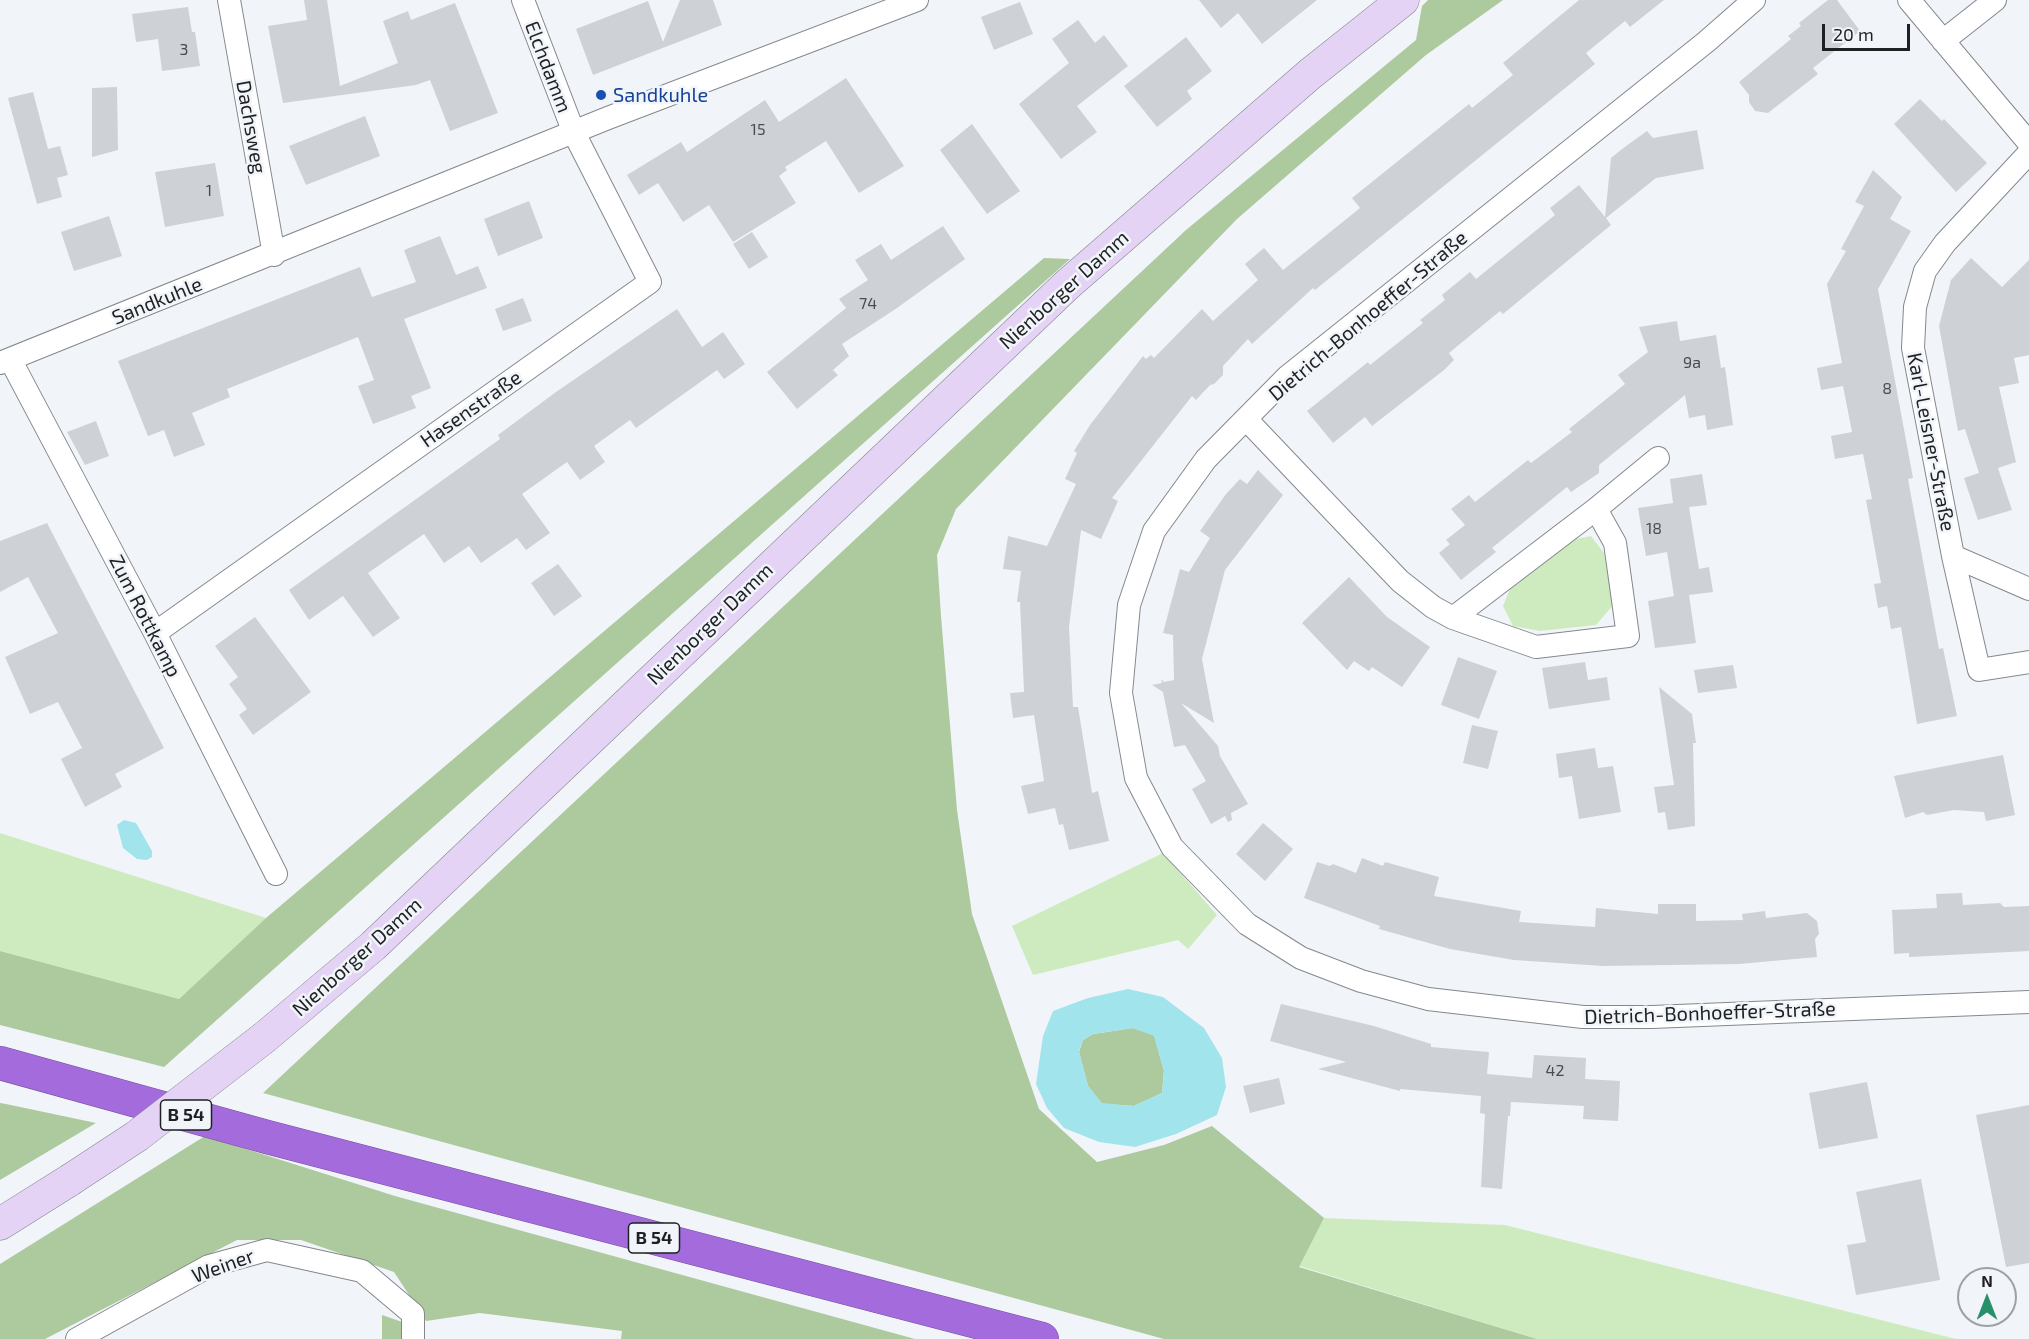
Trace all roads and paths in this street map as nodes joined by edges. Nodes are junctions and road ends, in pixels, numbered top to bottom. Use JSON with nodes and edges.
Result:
{"nodes":[{"id":1,"x":229,"y":0,"type":"edge"},
{"id":2,"x":523,"y":0,"type":"edge"},
{"id":3,"x":917,"y":0,"type":"edge"},
{"id":4,"x":1403,"y":0,"type":"edge"},
{"id":5,"x":1754,"y":0,"type":"edge"},
{"id":6,"x":1909,"y":0,"type":"edge"},
{"id":7,"x":1995,"y":0,"type":"edge"},
{"id":8,"x":1943,"y":41,"type":"junction"},
{"id":9,"x":574,"y":133,"type":"junction"},
{"id":10,"x":2029,"y":143,"type":"edge"},
{"id":11,"x":2029,"y":153,"type":"edge"},
{"id":12,"x":274,"y":255,"type":"junction"},
{"id":13,"x":5,"y":361,"type":"edge"},
{"id":14,"x":1246,"y":418,"type":"junction"},
{"id":15,"x":1658,"y":458,"type":"dead end"},
{"id":16,"x":1596,"y":508,"type":"junction"},
{"id":17,"x":1953,"y":556,"type":"junction"},
{"id":18,"x":2029,"y":589,"type":"edge"},
{"id":19,"x":1453,"y":618,"type":"junction"},
{"id":20,"x":155,"y":633,"type":"junction"},
{"id":21,"x":2029,"y":662,"type":"edge"},
{"id":22,"x":276,"y":874,"type":"dead end"},
{"id":23,"x":2029,"y":1002,"type":"edge"},
{"id":24,"x":0,"y":1063,"type":"edge"},
{"id":25,"x":0,"y":1224,"type":"edge"},
{"id":26,"x":77,"y":1339,"type":"edge"},
{"id":27,"x":413,"y":1339,"type":"edge"},
{"id":28,"x":1042,"y":1339,"type":"edge"}],
"edges":[{"from":1,"to":12,"type":"street","name":"Dachsweg"},
{"from":2,"to":9,"type":"street","name":"Elchdamm"},
{"from":3,"to":9,"type":"street","name":"Sandkuhle"},
{"from":4,"to":25,"type":"street","name":"Nienborger Damm","bridge":true},
{"from":5,"to":14,"type":"street","name":"Dietrich-Bonhoeffer-Straße"},
{"from":6,"to":8,"type":"street"},
{"from":7,"to":8,"type":"street"},
{"from":8,"to":10,"type":"street"},
{"from":9,"to":12,"type":"street","name":"Sandkuhle"},
{"from":9,"to":20,"type":"street","name":"Hasenstraße"},
{"from":11,"to":17,"type":"street","name":"Karl-Leisner-Straße"},
{"from":12,"to":13,"type":"street","name":"Sandkuhle"},
{"from":13,"to":20,"type":"street","name":"Zum Rottkamp"},
{"from":14,"to":19,"type":"street"},
{"from":14,"to":23,"type":"street","name":"Dietrich-Bonhoeffer-Straße"},
{"from":15,"to":16,"type":"street"},
{"from":16,"to":19,"type":"street"},
{"from":16,"to":19,"type":"street"},
{"from":17,"to":18,"type":"street","name":"Karl-Leisner-Straße"},
{"from":17,"to":21,"type":"street","name":"Karl-Leisner-Straße"},
{"from":20,"to":22,"type":"street","name":"Zum Rottkamp"},
{"from":24,"to":28,"type":"highway","number":"B 54"},
{"from":26,"to":27,"type":"street","name":"Weiner"}]}
